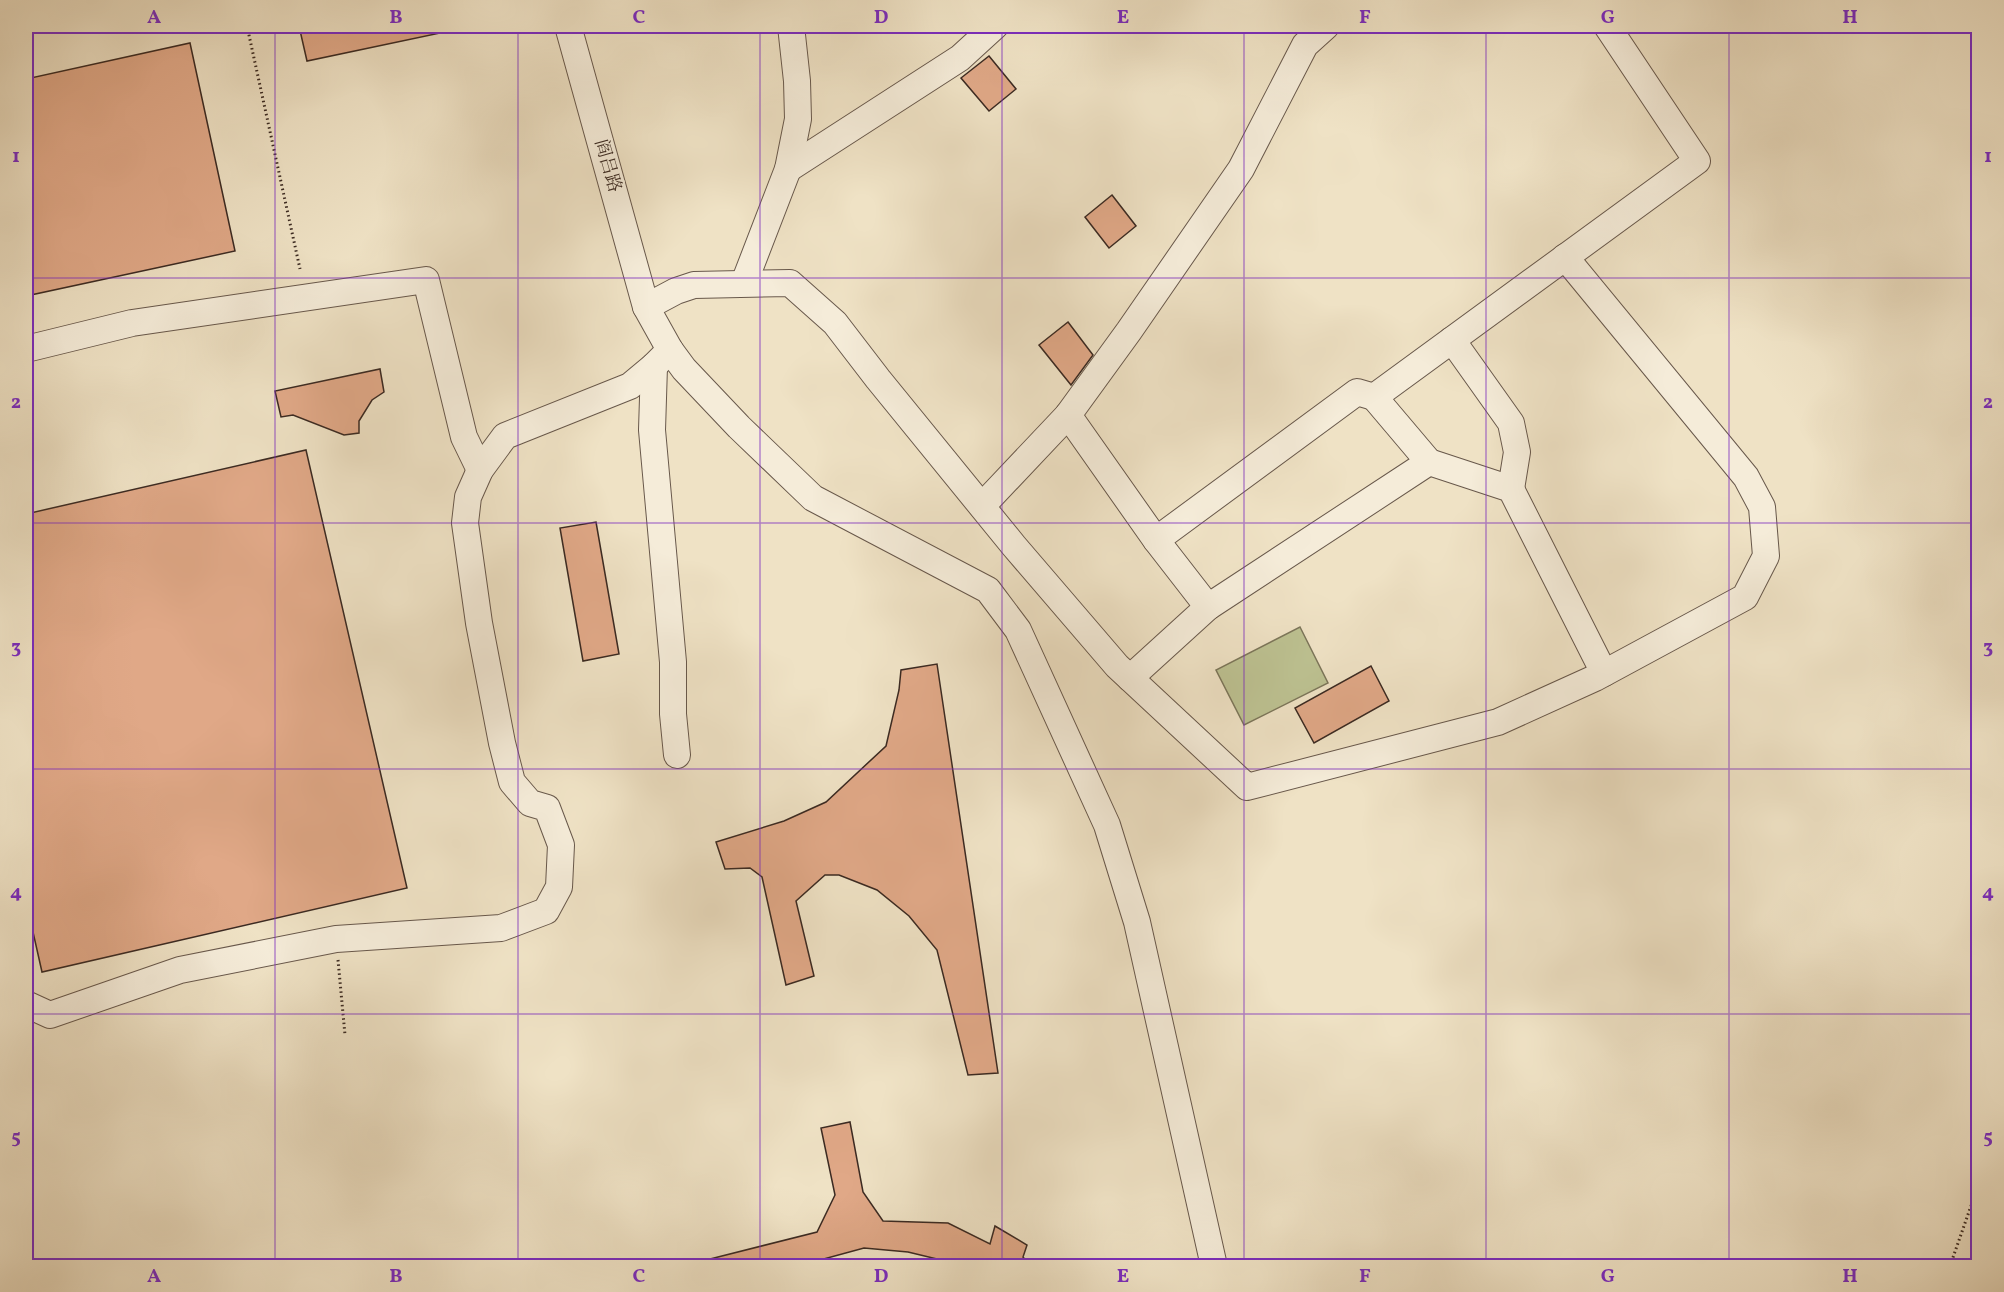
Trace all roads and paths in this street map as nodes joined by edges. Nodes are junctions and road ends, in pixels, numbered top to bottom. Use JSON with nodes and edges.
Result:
{"nodes":[{"id":1,"x":247,"y":26,"type":"edge"},
{"id":2,"x":568,"y":26,"type":"edge"},
{"id":3,"x":791,"y":26,"type":"edge"},
{"id":4,"x":995,"y":26,"type":"edge"},
{"id":5,"x":1326,"y":26,"type":"edge"},
{"id":6,"x":1607,"y":26,"type":"edge"},
{"id":7,"x":788,"y":169,"type":"junction"},
{"id":8,"x":1565,"y":257,"type":"junction"},
{"id":9,"x":300,"y":269,"type":"dead end"},
{"id":10,"x":737,"y":283,"type":"junction"},
{"id":11,"x":646,"y":307,"type":"junction"},
{"id":12,"x":1452,"y":340,"type":"junction"},
{"id":13,"x":26,"y":349,"type":"edge"},
{"id":14,"x":662,"y":358,"type":"junction"},
{"id":15,"x":1374,"y":397,"type":"junction"},
{"id":16,"x":1068,"y":415,"type":"junction"},
{"id":17,"x":1430,"y":462,"type":"junction"},
{"id":18,"x":480,"y":470,"type":"junction"},
{"id":19,"x":1511,"y":489,"type":"junction"},
{"id":20,"x":982,"y":506,"type":"junction"},
{"id":21,"x":1156,"y":540,"type":"junction"},
{"id":22,"x":1208,"y":607,"type":"junction"},
{"id":23,"x":1605,"y":673,"type":"junction"},
{"id":24,"x":1130,"y":678,"type":"junction"},
{"id":25,"x":677,"y":755,"type":"dead end"},
{"id":26,"x":336,"y":939,"type":"junction"},
{"id":27,"x":26,"y":1004,"type":"edge"},
{"id":28,"x":345,"y":1035,"type":"dead end"},
{"id":29,"x":1978,"y":1186,"type":"edge"},
{"id":30,"x":1214,"y":1266,"type":"edge"},
{"id":31,"x":1950,"y":1266,"type":"edge"}],
"edges":[{"from":1,"to":9,"type":"path"},
{"from":2,"to":11,"type":"street","name":"阎吕路"},
{"from":3,"to":7,"type":"street"},
{"from":4,"to":7,"type":"street"},
{"from":5,"to":16,"type":"street"},
{"from":6,"to":8,"type":"street"},
{"from":7,"to":10,"type":"street"},
{"from":8,"to":12,"type":"street"},
{"from":8,"to":23,"type":"street"},
{"from":10,"to":11,"type":"street"},
{"from":10,"to":20,"type":"street"},
{"from":11,"to":14,"type":"street","name":"阎吕路"},
{"from":12,"to":15,"type":"street"},
{"from":12,"to":19,"type":"street"},
{"from":13,"to":18,"type":"street"},
{"from":14,"to":18,"type":"street"},
{"from":14,"to":25,"type":"street"},
{"from":14,"to":30,"type":"street","name":"阎吕路"},
{"from":15,"to":17,"type":"street"},
{"from":15,"to":21,"type":"street"},
{"from":16,"to":20,"type":"street"},
{"from":16,"to":21,"type":"street"},
{"from":17,"to":19,"type":"street"},
{"from":17,"to":22,"type":"street"},
{"from":18,"to":26,"type":"street"},
{"from":19,"to":23,"type":"street"},
{"from":20,"to":24,"type":"street"},
{"from":21,"to":22,"type":"street"},
{"from":22,"to":24,"type":"street"},
{"from":23,"to":24,"type":"street"},
{"from":26,"to":27,"type":"street"},
{"from":26,"to":28,"type":"path"},
{"from":29,"to":31,"type":"path"}]}
